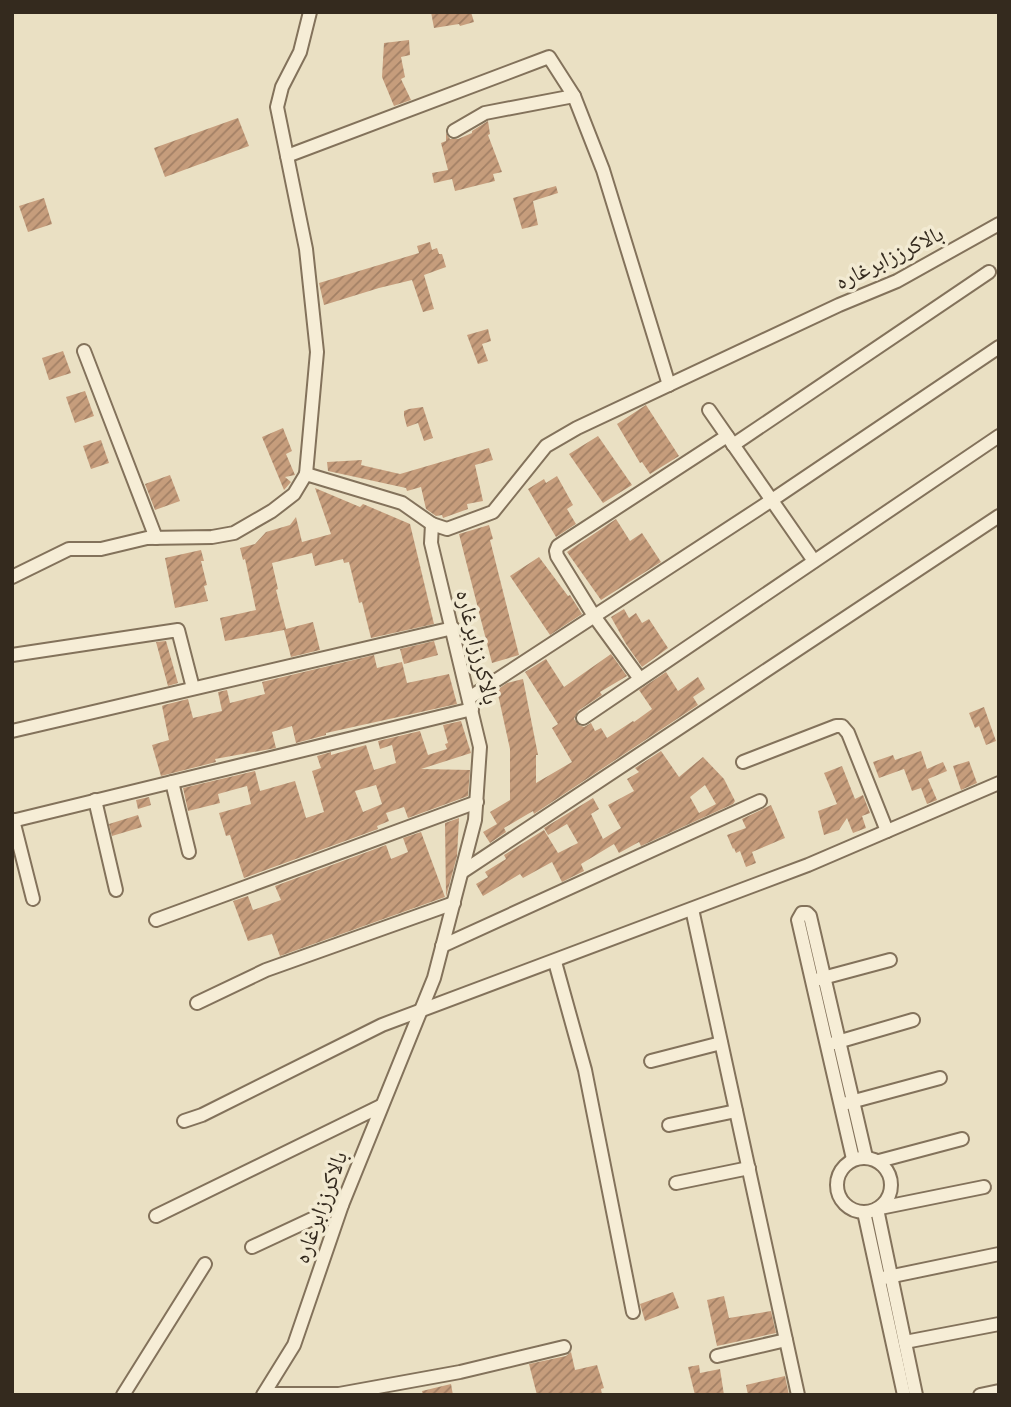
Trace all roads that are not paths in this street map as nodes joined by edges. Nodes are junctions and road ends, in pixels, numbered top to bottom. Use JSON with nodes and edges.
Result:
{"nodes":[{"id":1,"x":310,"y":12,"type":"edge"},
{"id":2,"x":574,"y":96,"type":"junction"},
{"id":3,"x":454,"y":131,"type":"dead end"},
{"id":4,"x":287,"y":156,"type":"junction"},
{"id":5,"x":999,"y":224,"type":"edge"},
{"id":6,"x":989,"y":272,"type":"dead end"},
{"id":7,"x":999,"y":347,"type":"edge"},
{"id":8,"x":84,"y":351,"type":"dead end"},
{"id":9,"x":669,"y":385,"type":"junction"},
{"id":10,"x":709,"y":410,"type":"dead end"},
{"id":11,"x":999,"y":436,"type":"edge"},
{"id":12,"x":730,"y":440,"type":"junction"},
{"id":13,"x":306,"y":474,"type":"junction"},
{"id":14,"x":772,"y":500,"type":"junction"},
{"id":15,"x":999,"y":516,"type":"edge"},
{"id":16,"x":432,"y":524,"type":"junction"},
{"id":17,"x":156,"y":538,"type":"junction"},
{"id":18,"x":814,"y":561,"type":"junction"},
{"id":19,"x":12,"y":577,"type":"edge"},
{"id":20,"x":594,"y":616,"type":"junction"},
{"id":21,"x":453,"y":628,"type":"junction"},
{"id":22,"x":12,"y":655,"type":"edge"},
{"id":23,"x":640,"y":680,"type":"junction"},
{"id":24,"x":193,"y":688,"type":"junction"},
{"id":25,"x":470,"y":704,"type":"junction"},
{"id":26,"x":583,"y":718,"type":"dead end"},
{"id":27,"x":12,"y":731,"type":"edge"},
{"id":28,"x":743,"y":762,"type":"dead end"},
{"id":29,"x":172,"y":782,"type":"junction"},
{"id":30,"x":999,"y":783,"type":"edge"},
{"id":31,"x":95,"y":800,"type":"junction"},
{"id":32,"x":760,"y":801,"type":"dead end"},
{"id":33,"x":477,"y":802,"type":"junction"},
{"id":34,"x":13,"y":821,"type":"edge"},
{"id":35,"x":887,"y":831,"type":"junction"},
{"id":36,"x":188,"y":852,"type":"dead end"},
{"id":37,"x":462,"y":872,"type":"junction"},
{"id":38,"x":116,"y":890,"type":"dead end"},
{"id":39,"x":33,"y":898,"type":"dead end"},
{"id":40,"x":454,"y":903,"type":"junction"},
{"id":41,"x":692,"y":909,"type":"junction"},
{"id":42,"x":156,"y":920,"type":"dead end"},
{"id":43,"x":442,"y":946,"type":"junction"},
{"id":44,"x":811,"y":948,"type":"dead end"},
{"id":45,"x":890,"y":960,"type":"dead end"},
{"id":46,"x":555,"y":961,"type":"junction"},
{"id":47,"x":818,"y":979,"type":"junction"},
{"id":48,"x":197,"y":1003,"type":"dead end"},
{"id":49,"x":419,"y":1013,"type":"junction"},
{"id":50,"x":913,"y":1020,"type":"dead end"},
{"id":51,"x":833,"y":1043,"type":"junction"},
{"id":52,"x":721,"y":1044,"type":"junction"},
{"id":53,"x":651,"y":1061,"type":"dead end"},
{"id":54,"x":940,"y":1078,"type":"dead end"},
{"id":55,"x":847,"y":1103,"type":"junction"},
{"id":56,"x":381,"y":1106,"type":"junction"},
{"id":57,"x":736,"y":1111,"type":"junction"},
{"id":58,"x":184,"y":1121,"type":"dead end"},
{"id":59,"x":668,"y":1125,"type":"dead end"},
{"id":60,"x":962,"y":1139,"type":"dead end"},
{"id":61,"x":866,"y":1159,"type":"junction"},
{"id":62,"x":749,"y":1168,"type":"junction"},
{"id":63,"x":676,"y":1183,"type":"dead end"},
{"id":64,"x":984,"y":1187,"type":"dead end"},
{"id":65,"x":342,"y":1205,"type":"junction"},
{"id":66,"x":873,"y":1210,"type":"junction"},
{"id":67,"x":156,"y":1216,"type":"dead end"},
{"id":68,"x":251,"y":1247,"type":"dead end"},
{"id":69,"x":999,"y":1254,"type":"edge"},
{"id":70,"x":205,"y":1264,"type":"dead end"},
{"id":71,"x":885,"y":1278,"type":"junction"},
{"id":72,"x":633,"y":1312,"type":"dead end"},
{"id":73,"x":999,"y":1324,"type":"edge"},
{"id":74,"x":786,"y":1340,"type":"junction"},
{"id":75,"x":905,"y":1342,"type":"junction"},
{"id":76,"x":564,"y":1348,"type":"dead end"},
{"id":77,"x":718,"y":1356,"type":"dead end"},
{"id":78,"x":999,"y":1391,"type":"edge"},
{"id":79,"x":128,"y":1393,"type":"edge"},
{"id":80,"x":264,"y":1394,"type":"edge"},
{"id":81,"x":798,"y":1395,"type":"edge"},
{"id":82,"x":904,"y":1395,"type":"edge"},
{"id":83,"x":916,"y":1395,"type":"edge"},
{"id":84,"x":980,"y":1395,"type":"edge"}],
"edges":[{"from":1,"to":4,"type":"street"},
{"from":2,"to":3,"type":"street"},
{"from":2,"to":4,"type":"street"},
{"from":2,"to":9,"type":"street"},
{"from":4,"to":13,"type":"street"},
{"from":5,"to":9,"type":"street","name":"بالاکرززابرغاره"},
{"from":6,"to":12,"type":"street"},
{"from":7,"to":14,"type":"street"},
{"from":8,"to":17,"type":"street"},
{"from":9,"to":16,"type":"street","name":"بالاکرززابرغاره"},
{"from":10,"to":12,"type":"street"},
{"from":11,"to":18,"type":"street"},
{"from":12,"to":14,"type":"street"},
{"from":12,"to":20,"type":"street"},
{"from":13,"to":16,"type":"street"},
{"from":13,"to":17,"type":"street"},
{"from":14,"to":18,"type":"street"},
{"from":14,"to":20,"type":"street"},
{"from":15,"to":37,"type":"street"},
{"from":16,"to":21,"type":"street","name":"بالاکرززابرغاره"},
{"from":17,"to":19,"type":"street"},
{"from":18,"to":23,"type":"street"},
{"from":20,"to":23,"type":"street"},
{"from":20,"to":25,"type":"street"},
{"from":21,"to":24,"type":"street"},
{"from":21,"to":25,"type":"street","name":"بالاکرززابرغاره"},
{"from":22,"to":24,"type":"street"},
{"from":23,"to":26,"type":"street"},
{"from":24,"to":27,"type":"street"},
{"from":25,"to":29,"type":"street"},
{"from":25,"to":33,"type":"street","name":"بالاکرززابرغاره"},
{"from":28,"to":35,"type":"street"},
{"from":29,"to":31,"type":"street"},
{"from":29,"to":36,"type":"street"},
{"from":30,"to":35,"type":"street"},
{"from":31,"to":34,"type":"street"},
{"from":31,"to":38,"type":"street"},
{"from":32,"to":43,"type":"street"},
{"from":33,"to":37,"type":"street","name":"بالاکرززابرغاره"},
{"from":33,"to":42,"type":"street"},
{"from":34,"to":39,"type":"street"},
{"from":35,"to":41,"type":"street"},
{"from":37,"to":40,"type":"street","name":"بالاکرززابرغاره"},
{"from":40,"to":43,"type":"street","name":"بالاکرززابرغاره"},
{"from":40,"to":48,"type":"street"},
{"from":41,"to":46,"type":"street"},
{"from":41,"to":52,"type":"street"},
{"from":43,"to":49,"type":"street","name":"بالاکرززابرغاره"},
{"from":44,"to":47,"type":"street"},
{"from":45,"to":47,"type":"street"},
{"from":46,"to":49,"type":"street"},
{"from":46,"to":72,"type":"street"},
{"from":47,"to":51,"type":"street"},
{"from":49,"to":56,"type":"street","name":"بالاکرززابرغاره"},
{"from":49,"to":58,"type":"street"},
{"from":50,"to":51,"type":"street"},
{"from":51,"to":55,"type":"street"},
{"from":52,"to":53,"type":"street"},
{"from":52,"to":57,"type":"street"},
{"from":54,"to":55,"type":"street"},
{"from":55,"to":61,"type":"street"},
{"from":56,"to":65,"type":"street","name":"بالاکرززابرغاره"},
{"from":56,"to":67,"type":"street"},
{"from":57,"to":59,"type":"street"},
{"from":57,"to":62,"type":"street"},
{"from":60,"to":61,"type":"street"},
{"from":61,"to":66,"type":"street"},
{"from":61,"to":66,"type":"street"},
{"from":62,"to":63,"type":"street"},
{"from":62,"to":74,"type":"street"},
{"from":64,"to":66,"type":"street"},
{"from":65,"to":68,"type":"street"},
{"from":65,"to":80,"type":"street","name":"بالاکرززابرغاره"},
{"from":66,"to":71,"type":"street"},
{"from":69,"to":71,"type":"street"},
{"from":70,"to":79,"type":"street"},
{"from":71,"to":75,"type":"street"},
{"from":71,"to":82,"type":"street"},
{"from":73,"to":75,"type":"street"},
{"from":74,"to":77,"type":"street"},
{"from":74,"to":81,"type":"street"},
{"from":75,"to":83,"type":"street"},
{"from":76,"to":80,"type":"street"},
{"from":78,"to":84,"type":"street"}]}
